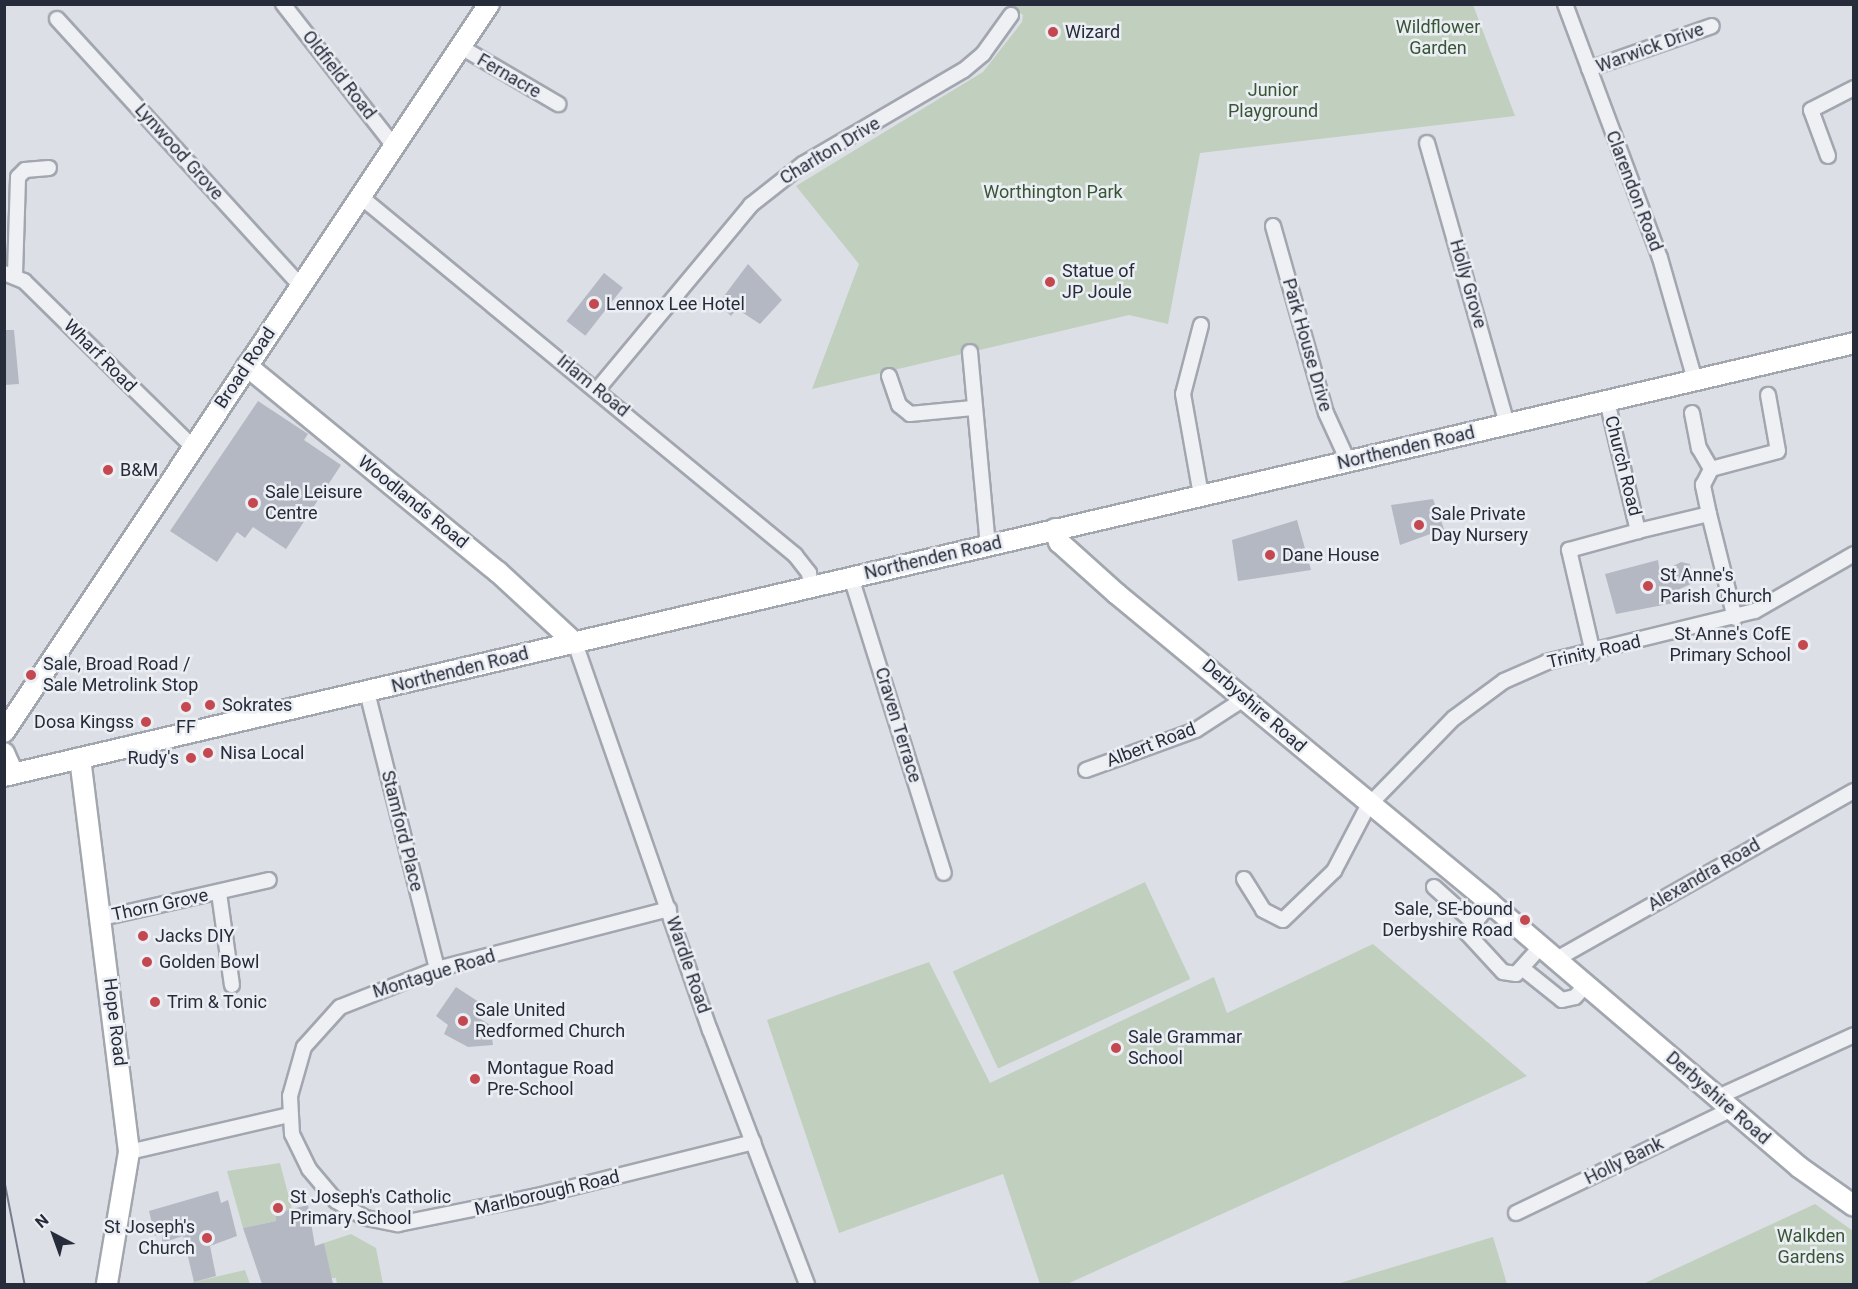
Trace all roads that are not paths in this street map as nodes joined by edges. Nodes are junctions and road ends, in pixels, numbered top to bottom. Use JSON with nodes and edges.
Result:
{"nodes":[{"id":1,"x":283,"y":4,"type":"edge"},
{"id":2,"x":489,"y":4,"type":"edge"},
{"id":3,"x":1565,"y":4,"type":"edge"},
{"id":4,"x":1011,"y":15,"type":"dead end"},
{"id":5,"x":57,"y":19,"type":"dead end"},
{"id":6,"x":1712,"y":26,"type":"dead end"},
{"id":7,"x":460,"y":47,"type":"junction"},
{"id":8,"x":1589,"y":69,"type":"junction"},
{"id":9,"x":1854,"y":88,"type":"edge"},
{"id":10,"x":558,"y":104,"type":"dead end"},
{"id":11,"x":1427,"y":143,"type":"dead end"},
{"id":12,"x":394,"y":146,"type":"junction"},
{"id":13,"x":1828,"y":156,"type":"dead end"},
{"id":14,"x":49,"y":168,"type":"dead end"},
{"id":15,"x":361,"y":197,"type":"junction"},
{"id":16,"x":1273,"y":226,"type":"dead end"},
{"id":17,"x":10,"y":274,"type":"edge"},
{"id":18,"x":300,"y":285,"type":"junction"},
{"id":19,"x":1201,"y":325,"type":"dead end"},
{"id":20,"x":1854,"y":343,"type":"edge"},
{"id":21,"x":970,"y":352,"type":"dead end"},
{"id":22,"x":247,"y":366,"type":"junction"},
{"id":23,"x":889,"y":376,"type":"dead end"},
{"id":24,"x":1695,"y":380,"type":"junction"},
{"id":25,"x":597,"y":390,"type":"junction"},
{"id":26,"x":1768,"y":395,"type":"dead end"},
{"id":27,"x":1607,"y":401,"type":"junction"},
{"id":28,"x":973,"y":408,"type":"junction"},
{"id":29,"x":1692,"y":412,"type":"dead end"},
{"id":30,"x":1507,"y":424,"type":"junction"},
{"id":31,"x":192,"y":446,"type":"junction"},
{"id":32,"x":1348,"y":461,"type":"junction"},
{"id":33,"x":1710,"y":469,"type":"junction"},
{"id":34,"x":1201,"y":495,"type":"junction"},
{"id":35,"x":1709,"y":514,"type":"junction"},
{"id":36,"x":1055,"y":529,"type":"junction"},
{"id":37,"x":1638,"y":531,"type":"junction"},
{"id":38,"x":988,"y":545,"type":"junction"},
{"id":39,"x":1854,"y":554,"type":"edge"},
{"id":40,"x":851,"y":578,"type":"junction"},
{"id":41,"x":811,"y":587,"type":"junction"},
{"id":42,"x":1735,"y":618,"type":"junction"},
{"id":43,"x":575,"y":643,"type":"junction"},
{"id":44,"x":1593,"y":653,"type":"junction"},
{"id":45,"x":368,"y":692,"type":"junction"},
{"id":46,"x":1245,"y":698,"type":"junction"},
{"id":47,"x":4,"y":732,"type":"edge"},
{"id":48,"x":4,"y":753,"type":"edge"},
{"id":49,"x":80,"y":758,"type":"junction"},
{"id":50,"x":1086,"y":770,"type":"dead end"},
{"id":51,"x":9,"y":774,"type":"edge"},
{"id":52,"x":1854,"y":791,"type":"edge"},
{"id":53,"x":1368,"y":806,"type":"junction"},
{"id":54,"x":944,"y":873,"type":"dead end"},
{"id":55,"x":1244,"y":879,"type":"dead end"},
{"id":56,"x":1459,"y":879,"type":"junction"},
{"id":57,"x":269,"y":880,"type":"dead end"},
{"id":58,"x":1434,"y":887,"type":"dead end"},
{"id":59,"x":219,"y":893,"type":"junction"},
{"id":60,"x":1445,"y":897,"type":"junction"},
{"id":61,"x":1490,"y":903,"type":"junction"},
{"id":62,"x":669,"y":909,"type":"junction"},
{"id":63,"x":102,"y":918,"type":"junction"},
{"id":64,"x":1473,"y":922,"type":"junction"},
{"id":65,"x":1540,"y":947,"type":"junction"},
{"id":66,"x":1555,"y":960,"type":"junction"},
{"id":67,"x":1522,"y":968,"type":"junction"},
{"id":68,"x":437,"y":969,"type":"junction"},
{"id":69,"x":232,"y":985,"type":"dead end"},
{"id":70,"x":1585,"y":986,"type":"junction"},
{"id":71,"x":1854,"y":1035,"type":"edge"},
{"id":72,"x":1725,"y":1103,"type":"junction"},
{"id":73,"x":289,"y":1115,"type":"junction"},
{"id":74,"x":753,"y":1142,"type":"junction"},
{"id":75,"x":129,"y":1152,"type":"junction"},
{"id":76,"x":1854,"y":1206,"type":"edge"},
{"id":77,"x":1516,"y":1213,"type":"dead end"},
{"id":78,"x":107,"y":1284,"type":"edge"},
{"id":79,"x":807,"y":1284,"type":"edge"}],
"edges":[{"from":1,"to":12,"type":"street","name":"Oldfield Road"},
{"from":2,"to":7,"type":"street","name":"Broad Road"},
{"from":3,"to":8,"type":"street","name":"Clarendon Road"},
{"from":4,"to":25,"type":"street","name":"Charlton Drive"},
{"from":5,"to":18,"type":"street","name":"Lynwood Grove"},
{"from":6,"to":8,"type":"street","name":"Warwick Drive"},
{"from":7,"to":10,"type":"street","name":"Fernacre"},
{"from":7,"to":12,"type":"street","name":"Broad Road"},
{"from":8,"to":24,"type":"street","name":"Clarendon Road"},
{"from":9,"to":13,"type":"street"},
{"from":11,"to":30,"type":"street","name":"Holly Grove"},
{"from":12,"to":15,"type":"street","name":"Broad Road"},
{"from":14,"to":17,"type":"street"},
{"from":15,"to":18,"type":"street","name":"Broad Road"},
{"from":15,"to":25,"type":"street","name":"Irlam Road"},
{"from":16,"to":32,"type":"street","name":"Park House Drive"},
{"from":17,"to":31,"type":"street","name":"Wharf Road"},
{"from":18,"to":22,"type":"street","name":"Broad Road"},
{"from":19,"to":34,"type":"street"},
{"from":20,"to":24,"type":"street","name":"Northenden Road"},
{"from":21,"to":28,"type":"street"},
{"from":22,"to":31,"type":"street","name":"Broad Road"},
{"from":22,"to":43,"type":"street","name":"Woodlands Road"},
{"from":23,"to":28,"type":"street"},
{"from":24,"to":27,"type":"street","name":"Northenden Road"},
{"from":25,"to":41,"type":"street","name":"Irlam Road"},
{"from":26,"to":33,"type":"street"},
{"from":27,"to":30,"type":"street","name":"Northenden Road"},
{"from":27,"to":37,"type":"street","name":"Church Road"},
{"from":28,"to":38,"type":"street"},
{"from":29,"to":33,"type":"street"},
{"from":30,"to":32,"type":"street","name":"Northenden Road"},
{"from":31,"to":47,"type":"street","name":"Broad Road"},
{"from":32,"to":34,"type":"street","name":"Northenden Road"},
{"from":33,"to":35,"type":"street"},
{"from":34,"to":36,"type":"street","name":"Northenden Road"},
{"from":35,"to":37,"type":"street"},
{"from":35,"to":42,"type":"street"},
{"from":36,"to":38,"type":"street","name":"Northenden Road"},
{"from":36,"to":46,"type":"street","name":"Derbyshire Road"},
{"from":37,"to":44,"type":"street"},
{"from":38,"to":40,"type":"street","name":"Northenden Road"},
{"from":39,"to":42,"type":"street","name":"Trinity Road"},
{"from":40,"to":41,"type":"street","name":"Northenden Road"},
{"from":40,"to":54,"type":"street","name":"Craven Terrace"},
{"from":41,"to":43,"type":"street","name":"Northenden Road"},
{"from":42,"to":44,"type":"street","name":"Trinity Road"},
{"from":43,"to":45,"type":"street","name":"Northenden Road"},
{"from":43,"to":62,"type":"street","name":"Wardle Road"},
{"from":44,"to":53,"type":"street","name":"Trinity Road"},
{"from":45,"to":49,"type":"street","name":"Northenden Road"},
{"from":45,"to":68,"type":"street","name":"Stamford Place"},
{"from":46,"to":50,"type":"street","name":"Albert Road"},
{"from":46,"to":53,"type":"street","name":"Derbyshire Road"},
{"from":48,"to":51,"type":"street"},
{"from":49,"to":51,"type":"street","name":"Northenden Road"},
{"from":49,"to":63,"type":"street","name":"Hope Road"},
{"from":52,"to":66,"type":"street","name":"Alexandra Road"},
{"from":53,"to":55,"type":"street","name":"Trinity Road"},
{"from":53,"to":56,"type":"street","name":"Derbyshire Road"},
{"from":56,"to":60,"type":"street"},
{"from":56,"to":61,"type":"street","name":"Derbyshire Road"},
{"from":57,"to":59,"type":"street","name":"Thorn Grove"},
{"from":58,"to":60,"type":"street"},
{"from":59,"to":63,"type":"street","name":"Thorn Grove"},
{"from":59,"to":69,"type":"street","name":"Thorn Grove"},
{"from":60,"to":64,"type":"street"},
{"from":61,"to":64,"type":"street"},
{"from":61,"to":65,"type":"street","name":"Derbyshire Road"},
{"from":62,"to":68,"type":"street","name":"Montague Road"},
{"from":62,"to":74,"type":"street","name":"Wardle Road"},
{"from":63,"to":75,"type":"street","name":"Hope Road"},
{"from":64,"to":67,"type":"street"},
{"from":65,"to":66,"type":"street","name":"Derbyshire Road"},
{"from":65,"to":67,"type":"street"},
{"from":66,"to":70,"type":"street","name":"Derbyshire Road"},
{"from":67,"to":70,"type":"street"},
{"from":68,"to":73,"type":"street","name":"Montague Road"},
{"from":70,"to":72,"type":"street","name":"Derbyshire Road"},
{"from":71,"to":72,"type":"street","name":"Holly Bank"},
{"from":72,"to":76,"type":"street","name":"Derbyshire Road"},
{"from":72,"to":77,"type":"street","name":"Holly Bank"},
{"from":73,"to":74,"type":"street","name":"Marlborough Road"},
{"from":73,"to":75,"type":"street"},
{"from":74,"to":79,"type":"street","name":"Wardle Road"},
{"from":75,"to":78,"type":"street","name":"Hope Road"}]}
